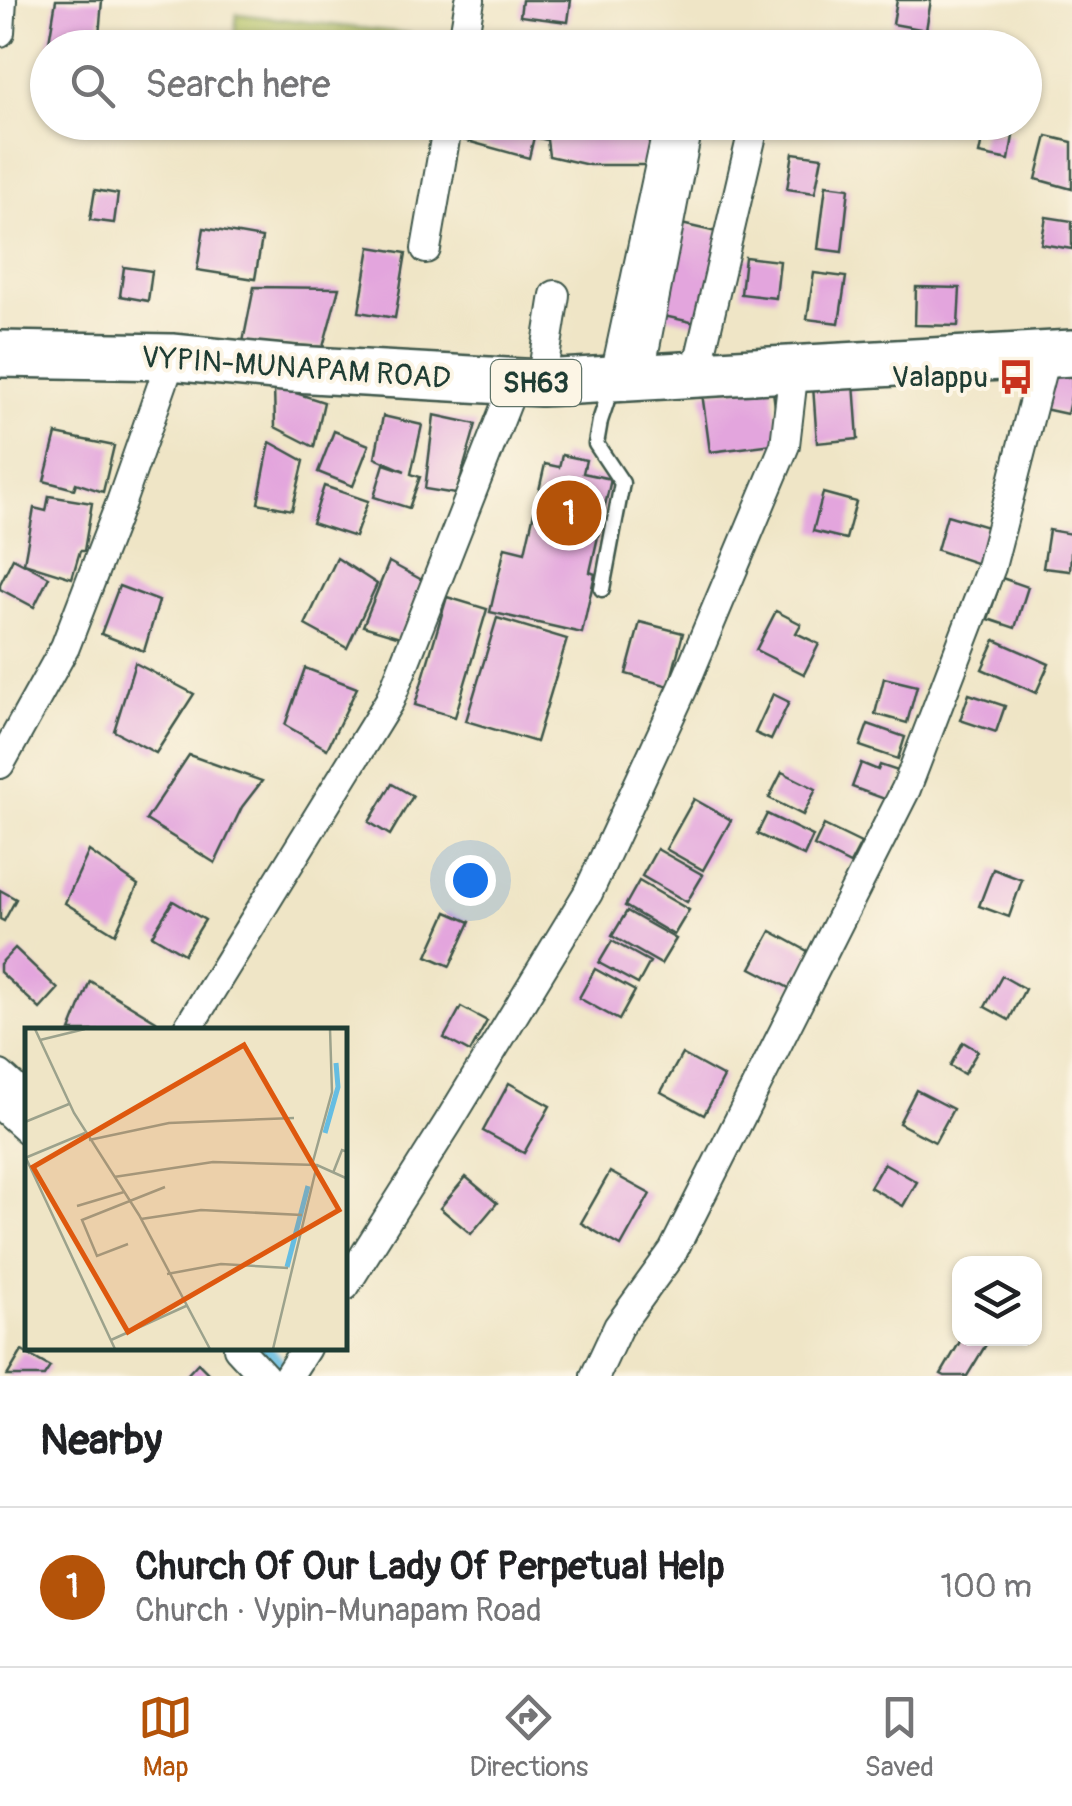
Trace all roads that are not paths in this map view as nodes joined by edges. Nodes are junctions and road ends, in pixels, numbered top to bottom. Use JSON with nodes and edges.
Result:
{"nodes":[{"id":1,"x":2,"y":0,"type":"edge"},
{"id":2,"x":470,"y":0,"type":"edge"},
{"id":3,"x":465,"y":30,"type":"edge"},
{"id":4,"x":0,"y":32,"type":"edge"},
{"id":5,"x":445,"y":140,"type":"edge"},
{"id":6,"x":675,"y":140,"type":"edge"},
{"id":7,"x":750,"y":140,"type":"edge"},
{"id":8,"x":426,"y":249,"type":"dead end"},
{"id":9,"x":554,"y":295,"type":"dead end"},
{"id":10,"x":1059,"y":353,"type":"edge"},
{"id":11,"x":0,"y":354,"type":"edge"},
{"id":12,"x":172,"y":357,"type":"junction"},
{"id":13,"x":794,"y":368,"type":"junction"},
{"id":14,"x":696,"y":374,"type":"junction"},
{"id":15,"x":626,"y":379,"type":"junction"},
{"id":16,"x":528,"y":382,"type":"junction"},
{"id":17,"x":602,"y":590,"type":"dead end"},
{"id":18,"x":0,"y":764,"type":"edge"},
{"id":19,"x":188,"y":1028,"type":"edge"},
{"id":20,"x":0,"y":1075,"type":"edge"},
{"id":21,"x":25,"y":1097,"type":"edge"},
{"id":22,"x":0,"y":1105,"type":"edge"},
{"id":23,"x":25,"y":1127,"type":"edge"},
{"id":24,"x":348,"y":1281,"type":"edge"},
{"id":25,"x":241,"y":1351,"type":"edge"},
{"id":26,"x":264,"y":1376,"type":"edge"},
{"id":27,"x":595,"y":1376,"type":"edge"}],
"edges":[{"from":1,"to":4,"type":"street"},
{"from":2,"to":3,"type":"street"},
{"from":5,"to":8,"type":"street"},
{"from":6,"to":15,"type":"street"},
{"from":7,"to":14,"type":"street"},
{"from":9,"to":16,"type":"street"},
{"from":10,"to":13,"type":"main road","name":"VYPIN-MUNAPAM ROAD","number":"SH63"},
{"from":10,"to":27,"type":"street"},
{"from":11,"to":12,"type":"main road","name":"VYPIN-MUNAPAM ROAD","number":"SH63"},
{"from":12,"to":16,"type":"main road","name":"VYPIN-MUNAPAM ROAD","number":"SH63"},
{"from":12,"to":18,"type":"street"},
{"from":13,"to":14,"type":"main road","name":"VYPIN-MUNAPAM ROAD","number":"SH63"},
{"from":13,"to":24,"type":"street"},
{"from":14,"to":15,"type":"main road","name":"VYPIN-MUNAPAM ROAD","number":"SH63"},
{"from":15,"to":16,"type":"main road","name":"VYPIN-MUNAPAM ROAD","number":"SH63"},
{"from":15,"to":17,"type":"lane"},
{"from":16,"to":19,"type":"street"},
{"from":20,"to":21,"type":"street"},
{"from":22,"to":23,"type":"street"},
{"from":25,"to":26,"type":"street"}]}
